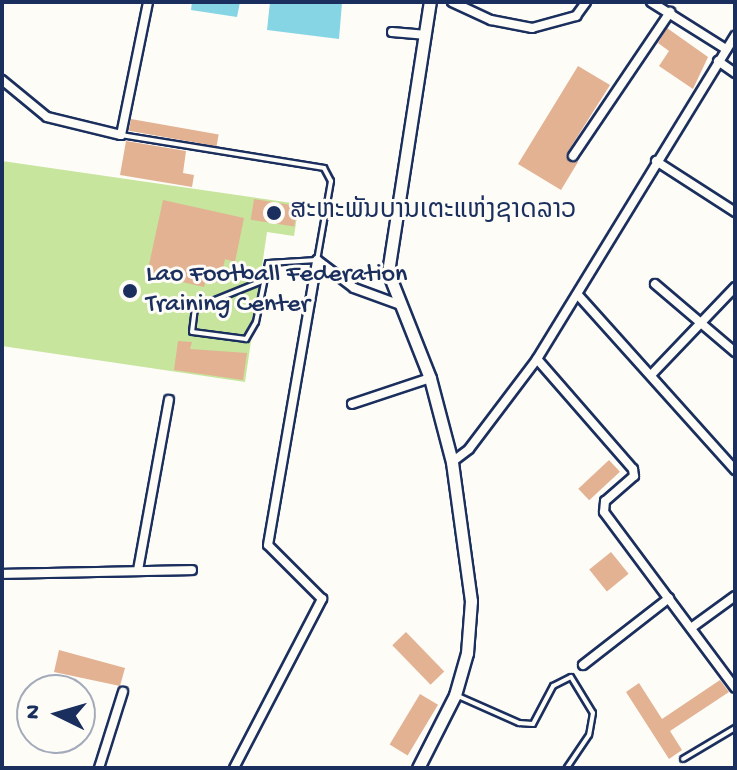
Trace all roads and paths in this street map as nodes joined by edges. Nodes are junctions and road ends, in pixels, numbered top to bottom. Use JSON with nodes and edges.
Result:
{"nodes":[{"id":1,"x":148,"y":2,"type":"edge"},
{"id":2,"x":430,"y":2,"type":"edge"},
{"id":3,"x":452,"y":2,"type":"edge"},
{"id":4,"x":586,"y":2,"type":"edge"},
{"id":5,"x":651,"y":2,"type":"edge"},
{"id":6,"x":670,"y":12,"type":"junction"},
{"id":7,"x":392,"y":32,"type":"dead end"},
{"id":8,"x":424,"y":35,"type":"junction"},
{"id":9,"x":735,"y":36,"type":"edge"},
{"id":10,"x":726,"y":49,"type":"junction"},
{"id":11,"x":718,"y":61,"type":"junction"},
{"id":12,"x":735,"y":73,"type":"edge"},
{"id":13,"x":2,"y":80,"type":"edge"},
{"id":14,"x":121,"y":135,"type":"junction"},
{"id":15,"x":573,"y":156,"type":"dead end"},
{"id":16,"x":656,"y":161,"type":"junction"},
{"id":17,"x":735,"y":212,"type":"edge"},
{"id":18,"x":317,"y":260,"type":"junction"},
{"id":19,"x":262,"y":281,"type":"junction"},
{"id":20,"x":655,"y":284,"type":"dead end"},
{"id":21,"x":735,"y":287,"type":"edge"},
{"id":22,"x":578,"y":295,"type":"junction"},
{"id":23,"x":398,"y":304,"type":"junction"},
{"id":24,"x":699,"y":324,"type":"junction"},
{"id":25,"x":735,"y":352,"type":"edge"},
{"id":26,"x":537,"y":359,"type":"junction"},
{"id":27,"x":652,"y":374,"type":"junction"},
{"id":28,"x":430,"y":378,"type":"junction"},
{"id":29,"x":169,"y":400,"type":"dead end"},
{"id":30,"x":352,"y":404,"type":"dead end"},
{"id":31,"x":452,"y":462,"type":"junction"},
{"id":32,"x":735,"y":470,"type":"edge"},
{"id":33,"x":138,"y":570,"type":"junction"},
{"id":34,"x":192,"y":570,"type":"dead end"},
{"id":35,"x":2,"y":574,"type":"edge"},
{"id":36,"x":735,"y":596,"type":"edge"},
{"id":37,"x":669,"y":598,"type":"junction"},
{"id":38,"x":691,"y":628,"type":"junction"},
{"id":39,"x":583,"y":665,"type":"dead end"},
{"id":40,"x":735,"y":688,"type":"edge"},
{"id":41,"x":123,"y":692,"type":"dead end"},
{"id":42,"x":455,"y":695,"type":"junction"},
{"id":43,"x":735,"y":728,"type":"edge"},
{"id":44,"x":683,"y":759,"type":"dead end"},
{"id":45,"x":99,"y":768,"type":"edge"},
{"id":46,"x":234,"y":768,"type":"edge"},
{"id":47,"x":418,"y":768,"type":"edge"},
{"id":48,"x":567,"y":768,"type":"edge"}],
"edges":[{"from":1,"to":14,"type":"street"},
{"from":2,"to":8,"type":"street"},
{"from":3,"to":4,"type":"street"},
{"from":5,"to":6,"type":"street"},
{"from":6,"to":10,"type":"street"},
{"from":6,"to":15,"type":"street"},
{"from":7,"to":8,"type":"street"},
{"from":8,"to":23,"type":"street"},
{"from":9,"to":10,"type":"street"},
{"from":10,"to":11,"type":"street"},
{"from":11,"to":12,"type":"street"},
{"from":11,"to":16,"type":"street"},
{"from":13,"to":14,"type":"street"},
{"from":14,"to":18,"type":"lane"},
{"from":16,"to":17,"type":"street"},
{"from":16,"to":22,"type":"street"},
{"from":18,"to":19,"type":"lane"},
{"from":18,"to":23,"type":"street"},
{"from":18,"to":46,"type":"street"},
{"from":19,"to":19,"type":"lane"},
{"from":20,"to":24,"type":"street"},
{"from":21,"to":24,"type":"street"},
{"from":22,"to":26,"type":"street"},
{"from":22,"to":27,"type":"street"},
{"from":23,"to":28,"type":"street"},
{"from":24,"to":25,"type":"street"},
{"from":24,"to":27,"type":"street"},
{"from":26,"to":31,"type":"street"},
{"from":26,"to":37,"type":"street"},
{"from":27,"to":32,"type":"street"},
{"from":28,"to":30,"type":"street"},
{"from":28,"to":31,"type":"street"},
{"from":29,"to":33,"type":"street"},
{"from":31,"to":42,"type":"street"},
{"from":33,"to":34,"type":"street"},
{"from":33,"to":35,"type":"street"},
{"from":36,"to":38,"type":"street"},
{"from":37,"to":38,"type":"street"},
{"from":37,"to":39,"type":"street"},
{"from":38,"to":40,"type":"street"},
{"from":41,"to":45,"type":"street"},
{"from":42,"to":47,"type":"street"},
{"from":42,"to":48,"type":"lane"},
{"from":43,"to":44,"type":"lane"}]}
